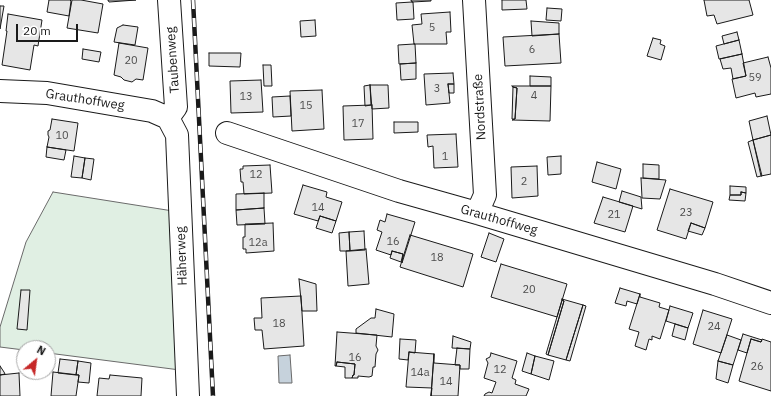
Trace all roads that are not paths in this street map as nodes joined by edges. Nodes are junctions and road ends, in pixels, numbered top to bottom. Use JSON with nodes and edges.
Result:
{"nodes":[{"id":1,"x":169,"y":0,"type":"edge"},
{"id":2,"x":474,"y":0,"type":"edge"},
{"id":3,"x":0,"y":91,"type":"edge"},
{"id":4,"x":168,"y":118,"type":"junction"},
{"id":5,"x":227,"y":134,"type":"dead end"},
{"id":6,"x":477,"y":213,"type":"junction"},
{"id":7,"x":771,"y":303,"type":"edge"},
{"id":8,"x":188,"y":396,"type":"edge"}],
"edges":[{"from":1,"to":4,"type":"street","name":"Taubenweg"},
{"from":2,"to":6,"type":"street","name":"Nordstraße"},
{"from":3,"to":4,"type":"street","name":"Grauthoffweg"},
{"from":4,"to":8,"type":"street","name":"Häherweg"},
{"from":5,"to":6,"type":"street","name":"Grauthoffweg"},
{"from":6,"to":7,"type":"street","name":"Grauthoffweg"}]}
